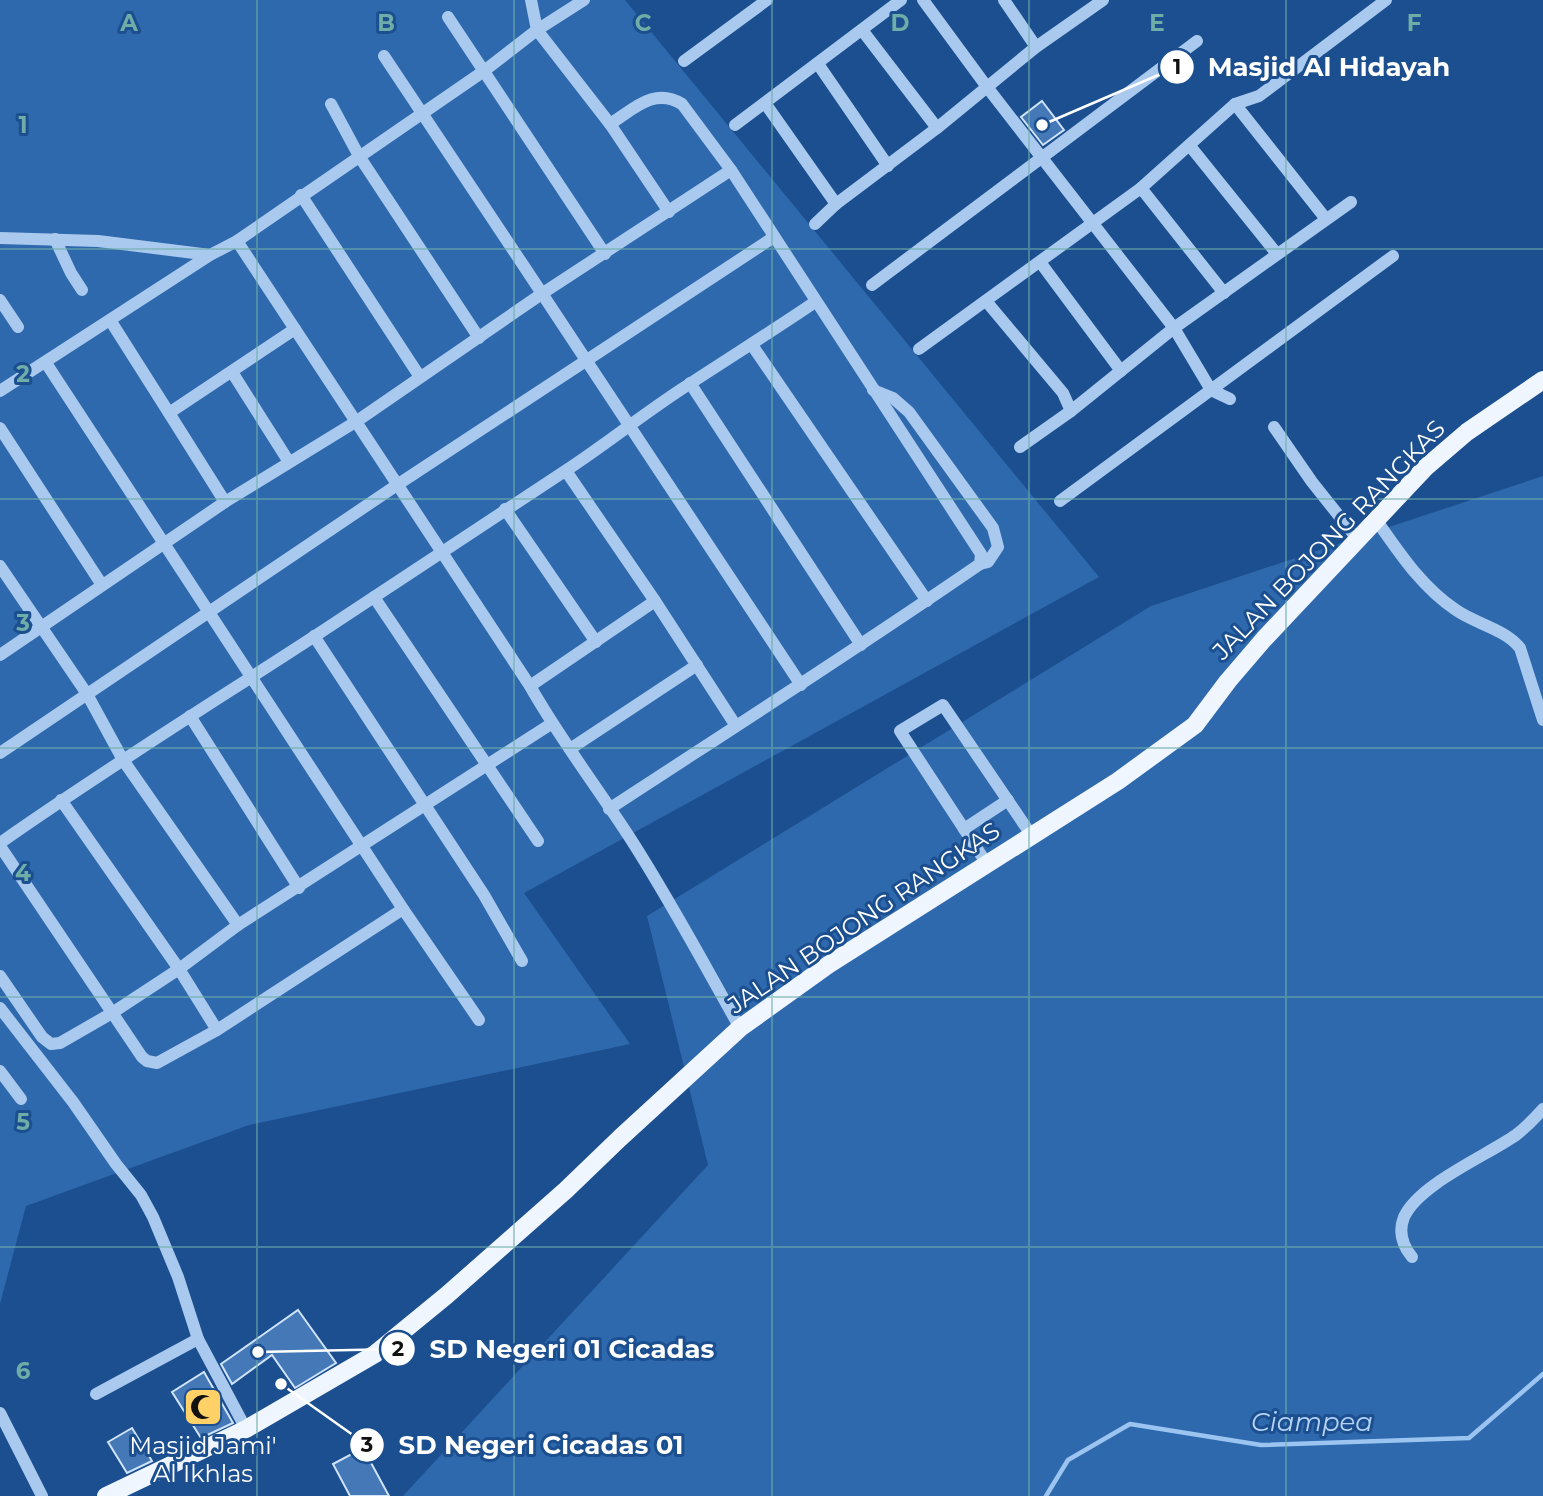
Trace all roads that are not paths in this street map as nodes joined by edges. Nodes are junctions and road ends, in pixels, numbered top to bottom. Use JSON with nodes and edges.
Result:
{"nodes":[{"id":1,"x":531,"y":0,"type":"edge"},
{"id":2,"x":584,"y":0,"type":"edge"},
{"id":3,"x":766,"y":0,"type":"edge"},
{"id":4,"x":901,"y":0,"type":"edge"},
{"id":5,"x":923,"y":0,"type":"edge"},
{"id":6,"x":1004,"y":0,"type":"edge"},
{"id":7,"x":1102,"y":0,"type":"edge"},
{"id":8,"x":1387,"y":0,"type":"edge"},
{"id":9,"x":448,"y":16,"type":"dead end"},
{"id":10,"x":537,"y":30,"type":"junction"},
{"id":11,"x":862,"y":30,"type":"junction"},
{"id":12,"x":1197,"y":41,"type":"dead end"},
{"id":13,"x":1036,"y":47,"type":"junction"},
{"id":14,"x":384,"y":56,"type":"dead end"},
{"id":15,"x":684,"y":61,"type":"dead end"},
{"id":16,"x":818,"y":65,"type":"junction"},
{"id":17,"x":484,"y":71,"type":"junction"},
{"id":18,"x":987,"y":87,"type":"junction"},
{"id":19,"x":765,"y":103,"type":"junction"},
{"id":20,"x":331,"y":104,"type":"dead end"},
{"id":21,"x":1235,"y":104,"type":"junction"},
{"id":22,"x":422,"y":114,"type":"junction"},
{"id":23,"x":610,"y":124,"type":"junction"},
{"id":24,"x":735,"y":125,"type":"dead end"},
{"id":25,"x":937,"y":128,"type":"junction"},
{"id":26,"x":1190,"y":146,"type":"junction"},
{"id":27,"x":359,"y":156,"type":"junction"},
{"id":28,"x":1041,"y":158,"type":"junction"},
{"id":29,"x":888,"y":166,"type":"junction"},
{"id":30,"x":731,"y":170,"type":"junction"},
{"id":31,"x":1141,"y":188,"type":"junction"},
{"id":32,"x":301,"y":195,"type":"junction"},
{"id":33,"x":1352,"y":202,"type":"dead end"},
{"id":34,"x":835,"y":204,"type":"junction"},
{"id":35,"x":669,"y":212,"type":"junction"},
{"id":36,"x":1326,"y":219,"type":"junction"},
{"id":37,"x":1093,"y":222,"type":"junction"},
{"id":38,"x":815,"y":224,"type":"dead end"},
{"id":39,"x":0,"y":237,"type":"edge"},
{"id":40,"x":774,"y":237,"type":"junction"},
{"id":41,"x":55,"y":239,"type":"junction"},
{"id":42,"x":237,"y":241,"type":"junction"},
{"id":43,"x":606,"y":254,"type":"junction"},
{"id":44,"x":1277,"y":254,"type":"junction"},
{"id":45,"x":209,"y":255,"type":"junction"},
{"id":46,"x":1393,"y":256,"type":"dead end"},
{"id":47,"x":1040,"y":262,"type":"junction"},
{"id":48,"x":872,"y":285,"type":"dead end"},
{"id":49,"x":82,"y":290,"type":"dead end"},
{"id":50,"x":544,"y":293,"type":"junction"},
{"id":51,"x":1224,"y":293,"type":"junction"},
{"id":52,"x":0,"y":300,"type":"edge"},
{"id":53,"x":986,"y":301,"type":"junction"},
{"id":54,"x":815,"y":302,"type":"junction"},
{"id":55,"x":110,"y":320,"type":"junction"},
{"id":56,"x":18,"y":327,"type":"dead end"},
{"id":57,"x":1174,"y":328,"type":"junction"},
{"id":58,"x":295,"y":329,"type":"junction"},
{"id":59,"x":479,"y":338,"type":"junction"},
{"id":60,"x":752,"y":345,"type":"junction"},
{"id":61,"x":919,"y":349,"type":"dead end"},
{"id":62,"x":585,"y":360,"type":"junction"},
{"id":63,"x":46,"y":363,"type":"junction"},
{"id":64,"x":1121,"y":371,"type":"junction"},
{"id":65,"x":232,"y":372,"type":"junction"},
{"id":66,"x":420,"y":377,"type":"junction"},
{"id":67,"x":1543,"y":380,"type":"edge"},
{"id":68,"x":690,"y":383,"type":"junction"},
{"id":69,"x":873,"y":390,"type":"junction"},
{"id":70,"x":1211,"y":390,"type":"junction"},
{"id":71,"x":0,"y":391,"type":"edge"},
{"id":72,"x":1230,"y":399,"type":"dead end"},
{"id":73,"x":1071,"y":411,"type":"junction"},
{"id":74,"x":169,"y":413,"type":"junction"},
{"id":75,"x":357,"y":421,"type":"junction"},
{"id":76,"x":629,"y":427,"type":"junction"},
{"id":77,"x":1274,"y":427,"type":"dead end"},
{"id":78,"x":0,"y":428,"type":"edge"},
{"id":79,"x":1020,"y":447,"type":"dead end"},
{"id":80,"x":289,"y":462,"type":"junction"},
{"id":81,"x":566,"y":471,"type":"junction"},
{"id":82,"x":397,"y":485,"type":"junction"},
{"id":83,"x":1060,"y":501,"type":"dead end"},
{"id":84,"x":225,"y":502,"type":"junction"},
{"id":85,"x":505,"y":509,"type":"junction"},
{"id":86,"x":1377,"y":521,"type":"junction"},
{"id":87,"x":1359,"y":541,"type":"junction"},
{"id":88,"x":164,"y":545,"type":"junction"},
{"id":89,"x":442,"y":554,"type":"junction"},
{"id":90,"x":980,"y":564,"type":"junction"},
{"id":91,"x":0,"y":566,"type":"edge"},
{"id":92,"x":102,"y":585,"type":"junction"},
{"id":93,"x":374,"y":597,"type":"junction"},
{"id":94,"x":655,"y":601,"type":"junction"},
{"id":95,"x":927,"y":601,"type":"junction"},
{"id":96,"x":208,"y":612,"type":"junction"},
{"id":97,"x":41,"y":628,"type":"junction"},
{"id":98,"x":314,"y":636,"type":"junction"},
{"id":99,"x":596,"y":642,"type":"junction"},
{"id":100,"x":861,"y":645,"type":"junction"},
{"id":101,"x":0,"y":655,"type":"edge"},
{"id":102,"x":697,"y":665,"type":"junction"},
{"id":103,"x":251,"y":676,"type":"junction"},
{"id":104,"x":801,"y":685,"type":"junction"},
{"id":105,"x":530,"y":686,"type":"junction"},
{"id":106,"x":87,"y":694,"type":"junction"},
{"id":107,"x":190,"y":716,"type":"junction"},
{"id":108,"x":1543,"y":720,"type":"edge"},
{"id":109,"x":551,"y":724,"type":"junction"},
{"id":110,"x":736,"y":726,"type":"junction"},
{"id":111,"x":570,"y":749,"type":"junction"},
{"id":112,"x":0,"y":753,"type":"edge"},
{"id":113,"x":123,"y":760,"type":"junction"},
{"id":114,"x":488,"y":763,"type":"junction"},
{"id":115,"x":61,"y":800,"type":"junction"},
{"id":116,"x":1008,"y":800,"type":"junction"},
{"id":117,"x":425,"y":807,"type":"junction"},
{"id":118,"x":609,"y":808,"type":"junction"},
{"id":119,"x":964,"y":829,"type":"junction"},
{"id":120,"x":1032,"y":836,"type":"junction"},
{"id":121,"x":538,"y":841,"type":"dead end"},
{"id":122,"x":0,"y":844,"type":"edge"},
{"id":123,"x":363,"y":847,"type":"junction"},
{"id":124,"x":987,"y":864,"type":"junction"},
{"id":125,"x":299,"y":888,"type":"junction"},
{"id":126,"x":403,"y":909,"type":"junction"},
{"id":127,"x":238,"y":925,"type":"junction"},
{"id":128,"x":522,"y":961,"type":"dead end"},
{"id":129,"x":179,"y":969,"type":"junction"},
{"id":130,"x":0,"y":976,"type":"edge"},
{"id":131,"x":0,"y":1008,"type":"edge"},
{"id":132,"x":112,"y":1013,"type":"junction"},
{"id":133,"x":480,"y":1020,"type":"dead end"},
{"id":134,"x":740,"y":1028,"type":"junction"},
{"id":135,"x":217,"y":1030,"type":"junction"},
{"id":136,"x":0,"y":1071,"type":"edge"},
{"id":137,"x":21,"y":1099,"type":"dead end"},
{"id":138,"x":1543,"y":1109,"type":"edge"},
{"id":139,"x":1412,"y":1257,"type":"dead end"},
{"id":140,"x":198,"y":1339,"type":"junction"},
{"id":141,"x":96,"y":1394,"type":"dead end"},
{"id":142,"x":0,"y":1413,"type":"edge"},
{"id":143,"x":246,"y":1429,"type":"junction"},
{"id":144,"x":42,"y":1496,"type":"edge"},
{"id":145,"x":106,"y":1496,"type":"edge"}],
"edges":[{"from":1,"to":10,"type":"street"},
{"from":2,"to":10,"type":"street"},
{"from":3,"to":15,"type":"street"},
{"from":4,"to":11,"type":"street"},
{"from":5,"to":18,"type":"street"},
{"from":6,"to":13,"type":"street"},
{"from":7,"to":13,"type":"street"},
{"from":8,"to":21,"type":"street"},
{"from":9,"to":17,"type":"street"},
{"from":10,"to":17,"type":"street"},
{"from":10,"to":23,"type":"street"},
{"from":11,"to":16,"type":"street"},
{"from":11,"to":25,"type":"street"},
{"from":12,"to":28,"type":"street"},
{"from":13,"to":18,"type":"street"},
{"from":14,"to":22,"type":"street"},
{"from":16,"to":19,"type":"street"},
{"from":16,"to":29,"type":"street"},
{"from":17,"to":22,"type":"street"},
{"from":17,"to":43,"type":"street"},
{"from":18,"to":25,"type":"street"},
{"from":18,"to":28,"type":"street"},
{"from":19,"to":24,"type":"street"},
{"from":19,"to":34,"type":"street"},
{"from":20,"to":27,"type":"street"},
{"from":21,"to":26,"type":"street"},
{"from":21,"to":36,"type":"street"},
{"from":22,"to":27,"type":"street"},
{"from":22,"to":50,"type":"street"},
{"from":23,"to":30,"type":"street"},
{"from":23,"to":35,"type":"street"},
{"from":25,"to":29,"type":"street"},
{"from":26,"to":31,"type":"street"},
{"from":26,"to":44,"type":"street"},
{"from":27,"to":32,"type":"street"},
{"from":27,"to":59,"type":"street"},
{"from":28,"to":37,"type":"street"},
{"from":28,"to":48,"type":"street"},
{"from":29,"to":34,"type":"street"},
{"from":30,"to":35,"type":"street"},
{"from":30,"to":40,"type":"street"},
{"from":31,"to":37,"type":"street"},
{"from":31,"to":51,"type":"street"},
{"from":32,"to":42,"type":"street"},
{"from":32,"to":66,"type":"street"},
{"from":33,"to":36,"type":"street"},
{"from":34,"to":38,"type":"street"},
{"from":35,"to":43,"type":"street"},
{"from":36,"to":44,"type":"street"},
{"from":37,"to":47,"type":"street"},
{"from":37,"to":57,"type":"street"},
{"from":39,"to":41,"type":"street"},
{"from":40,"to":54,"type":"street"},
{"from":40,"to":62,"type":"street"},
{"from":41,"to":45,"type":"street"},
{"from":41,"to":49,"type":"street"},
{"from":42,"to":45,"type":"street"},
{"from":42,"to":58,"type":"street"},
{"from":43,"to":50,"type":"street"},
{"from":44,"to":51,"type":"street"},
{"from":45,"to":55,"type":"street"},
{"from":46,"to":70,"type":"street"},
{"from":47,"to":53,"type":"street"},
{"from":47,"to":64,"type":"street"},
{"from":50,"to":59,"type":"street"},
{"from":50,"to":62,"type":"street"},
{"from":51,"to":57,"type":"street"},
{"from":52,"to":56,"type":"street"},
{"from":53,"to":61,"type":"street"},
{"from":53,"to":73,"type":"street"},
{"from":54,"to":60,"type":"street"},
{"from":54,"to":69,"type":"street"},
{"from":55,"to":63,"type":"street"},
{"from":55,"to":74,"type":"street"},
{"from":57,"to":64,"type":"street"},
{"from":57,"to":70,"type":"street"},
{"from":58,"to":65,"type":"street"},
{"from":58,"to":75,"type":"street"},
{"from":59,"to":66,"type":"street"},
{"from":60,"to":68,"type":"street"},
{"from":60,"to":95,"type":"street"},
{"from":62,"to":76,"type":"street"},
{"from":62,"to":82,"type":"street"},
{"from":63,"to":71,"type":"street"},
{"from":63,"to":88,"type":"street"},
{"from":64,"to":73,"type":"street"},
{"from":65,"to":74,"type":"street"},
{"from":65,"to":80,"type":"street"},
{"from":66,"to":75,"type":"street"},
{"from":67,"to":86,"type":"main road","name":"JALAN BOJONG RANGKAS"},
{"from":68,"to":76,"type":"street"},
{"from":68,"to":100,"type":"street"},
{"from":69,"to":90,"type":"street"},
{"from":69,"to":90,"type":"street"},
{"from":70,"to":72,"type":"street"},
{"from":70,"to":83,"type":"street"},
{"from":73,"to":79,"type":"street"},
{"from":74,"to":84,"type":"street"},
{"from":75,"to":80,"type":"street"},
{"from":75,"to":82,"type":"street"},
{"from":76,"to":81,"type":"street"},
{"from":76,"to":104,"type":"street"},
{"from":77,"to":87,"type":"street"},
{"from":78,"to":92,"type":"street"},
{"from":80,"to":84,"type":"street"},
{"from":81,"to":85,"type":"street"},
{"from":81,"to":94,"type":"street"},
{"from":82,"to":89,"type":"street"},
{"from":82,"to":96,"type":"street"},
{"from":84,"to":88,"type":"street"},
{"from":85,"to":89,"type":"street"},
{"from":85,"to":99,"type":"street"},
{"from":86,"to":87,"type":"main road","name":"JALAN BOJONG RANGKAS"},
{"from":86,"to":108,"type":"street"},
{"from":87,"to":120,"type":"main road","name":"JALAN BOJONG RANGKAS"},
{"from":88,"to":92,"type":"street"},
{"from":88,"to":96,"type":"street"},
{"from":89,"to":93,"type":"street"},
{"from":89,"to":105,"type":"street"},
{"from":90,"to":95,"type":"street"},
{"from":91,"to":97,"type":"street"},
{"from":92,"to":97,"type":"street"},
{"from":93,"to":98,"type":"street"},
{"from":93,"to":114,"type":"street"},
{"from":94,"to":99,"type":"street"},
{"from":94,"to":102,"type":"street"},
{"from":95,"to":100,"type":"street"},
{"from":96,"to":103,"type":"street"},
{"from":96,"to":106,"type":"street"},
{"from":97,"to":101,"type":"street"},
{"from":97,"to":106,"type":"street"},
{"from":98,"to":103,"type":"street"},
{"from":98,"to":117,"type":"street"},
{"from":99,"to":105,"type":"street"},
{"from":100,"to":104,"type":"street"},
{"from":102,"to":110,"type":"street"},
{"from":102,"to":111,"type":"street"},
{"from":103,"to":107,"type":"street"},
{"from":103,"to":123,"type":"street"},
{"from":104,"to":110,"type":"street"},
{"from":105,"to":109,"type":"street"},
{"from":106,"to":112,"type":"street"},
{"from":106,"to":113,"type":"street"},
{"from":107,"to":113,"type":"street"},
{"from":107,"to":125,"type":"street"},
{"from":109,"to":111,"type":"street"},
{"from":109,"to":114,"type":"street"},
{"from":110,"to":118,"type":"street"},
{"from":111,"to":118,"type":"street"},
{"from":113,"to":115,"type":"street"},
{"from":113,"to":127,"type":"street"},
{"from":114,"to":117,"type":"street"},
{"from":114,"to":121,"type":"street"},
{"from":115,"to":122,"type":"street"},
{"from":115,"to":129,"type":"street"},
{"from":116,"to":119,"type":"street"},
{"from":116,"to":119,"type":"street"},
{"from":116,"to":120,"type":"street"},
{"from":117,"to":123,"type":"street"},
{"from":117,"to":128,"type":"street"},
{"from":118,"to":134,"type":"street"},
{"from":119,"to":124,"type":"street"},
{"from":120,"to":124,"type":"main road","name":"JALAN BOJONG RANGKAS"},
{"from":122,"to":132,"type":"street"},
{"from":123,"to":125,"type":"street"},
{"from":123,"to":126,"type":"street"},
{"from":124,"to":134,"type":"main road","name":"JALAN BOJONG RANGKAS"},
{"from":125,"to":127,"type":"street"},
{"from":126,"to":133,"type":"street"},
{"from":126,"to":135,"type":"street"},
{"from":127,"to":129,"type":"street"},
{"from":129,"to":132,"type":"street"},
{"from":129,"to":135,"type":"street"},
{"from":130,"to":132,"type":"street"},
{"from":131,"to":140,"type":"street"},
{"from":132,"to":135,"type":"street"},
{"from":134,"to":143,"type":"main road","name":"JALAN BOJONG RANGKAS"},
{"from":136,"to":137,"type":"street"},
{"from":138,"to":139,"type":"street"},
{"from":140,"to":141,"type":"street"},
{"from":140,"to":143,"type":"street"},
{"from":142,"to":144,"type":"street"},
{"from":143,"to":145,"type":"main road","name":"JALAN BOJONG RANGKAS"}]}
